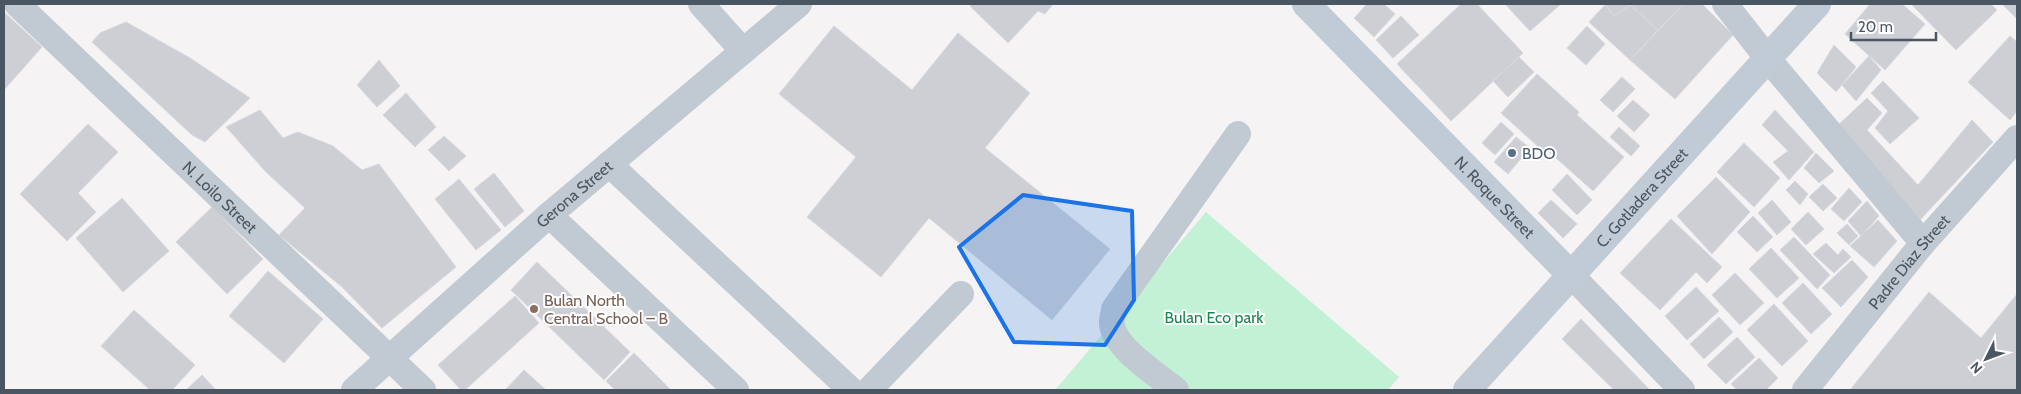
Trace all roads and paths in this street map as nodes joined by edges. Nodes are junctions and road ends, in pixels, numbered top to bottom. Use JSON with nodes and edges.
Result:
{"nodes":[{"id":1,"x":17,"y":4,"type":"edge"},
{"id":2,"x":702,"y":4,"type":"edge"},
{"id":3,"x":799,"y":4,"type":"edge"},
{"id":4,"x":1724,"y":4,"type":"edge"},
{"id":5,"x":1817,"y":4,"type":"edge"},
{"id":6,"x":1312,"y":6,"type":"edge"},
{"id":7,"x":743,"y":51,"type":"junction"},
{"id":8,"x":1768,"y":59,"type":"junction"},
{"id":9,"x":1238,"y":134,"type":"dead end"},
{"id":10,"x":2017,"y":138,"type":"edge"},
{"id":11,"x":609,"y":164,"type":"junction"},
{"id":12,"x":549,"y":215,"type":"junction"},
{"id":13,"x":1923,"y":243,"type":"junction"},
{"id":14,"x":1572,"y":276,"type":"junction"},
{"id":15,"x":961,"y":294,"type":"dead end"},
{"id":16,"x":390,"y":359,"type":"junction"},
{"id":17,"x":354,"y":390,"type":"edge"},
{"id":18,"x":423,"y":390,"type":"edge"},
{"id":19,"x":736,"y":390,"type":"edge"},
{"id":20,"x":850,"y":390,"type":"edge"},
{"id":21,"x":869,"y":390,"type":"edge"},
{"id":22,"x":1176,"y":390,"type":"edge"},
{"id":23,"x":1467,"y":390,"type":"edge"},
{"id":24,"x":1682,"y":390,"type":"edge"},
{"id":25,"x":1805,"y":390,"type":"edge"}],
"edges":[{"from":1,"to":16,"type":"street","name":"N. Loilo Street"},
{"from":2,"to":7,"type":"street"},
{"from":3,"to":7,"type":"street","name":"Gerona Street"},
{"from":4,"to":8,"type":"street"},
{"from":5,"to":8,"type":"main road","name":"C. Gotladera Street"},
{"from":6,"to":14,"type":"main road","name":"N. Roque Street"},
{"from":7,"to":11,"type":"street","name":"Gerona Street"},
{"from":8,"to":13,"type":"street"},
{"from":8,"to":14,"type":"main road","name":"C. Gotladera Street"},
{"from":9,"to":22,"type":"street"},
{"from":10,"to":13,"type":"street","name":"Padre Diaz Street"},
{"from":11,"to":12,"type":"street","name":"Gerona Street"},
{"from":11,"to":20,"type":"street"},
{"from":12,"to":16,"type":"street","name":"Gerona Street"},
{"from":12,"to":19,"type":"street"},
{"from":13,"to":25,"type":"street","name":"Padre Diaz Street"},
{"from":14,"to":23,"type":"main road","name":"C. Gotladera Street"},
{"from":14,"to":24,"type":"street","name":"N. Roque Street"},
{"from":15,"to":21,"type":"street"},
{"from":16,"to":17,"type":"street","name":"Gerona Street"},
{"from":16,"to":18,"type":"street","name":"N. Loilo Street"}]}
